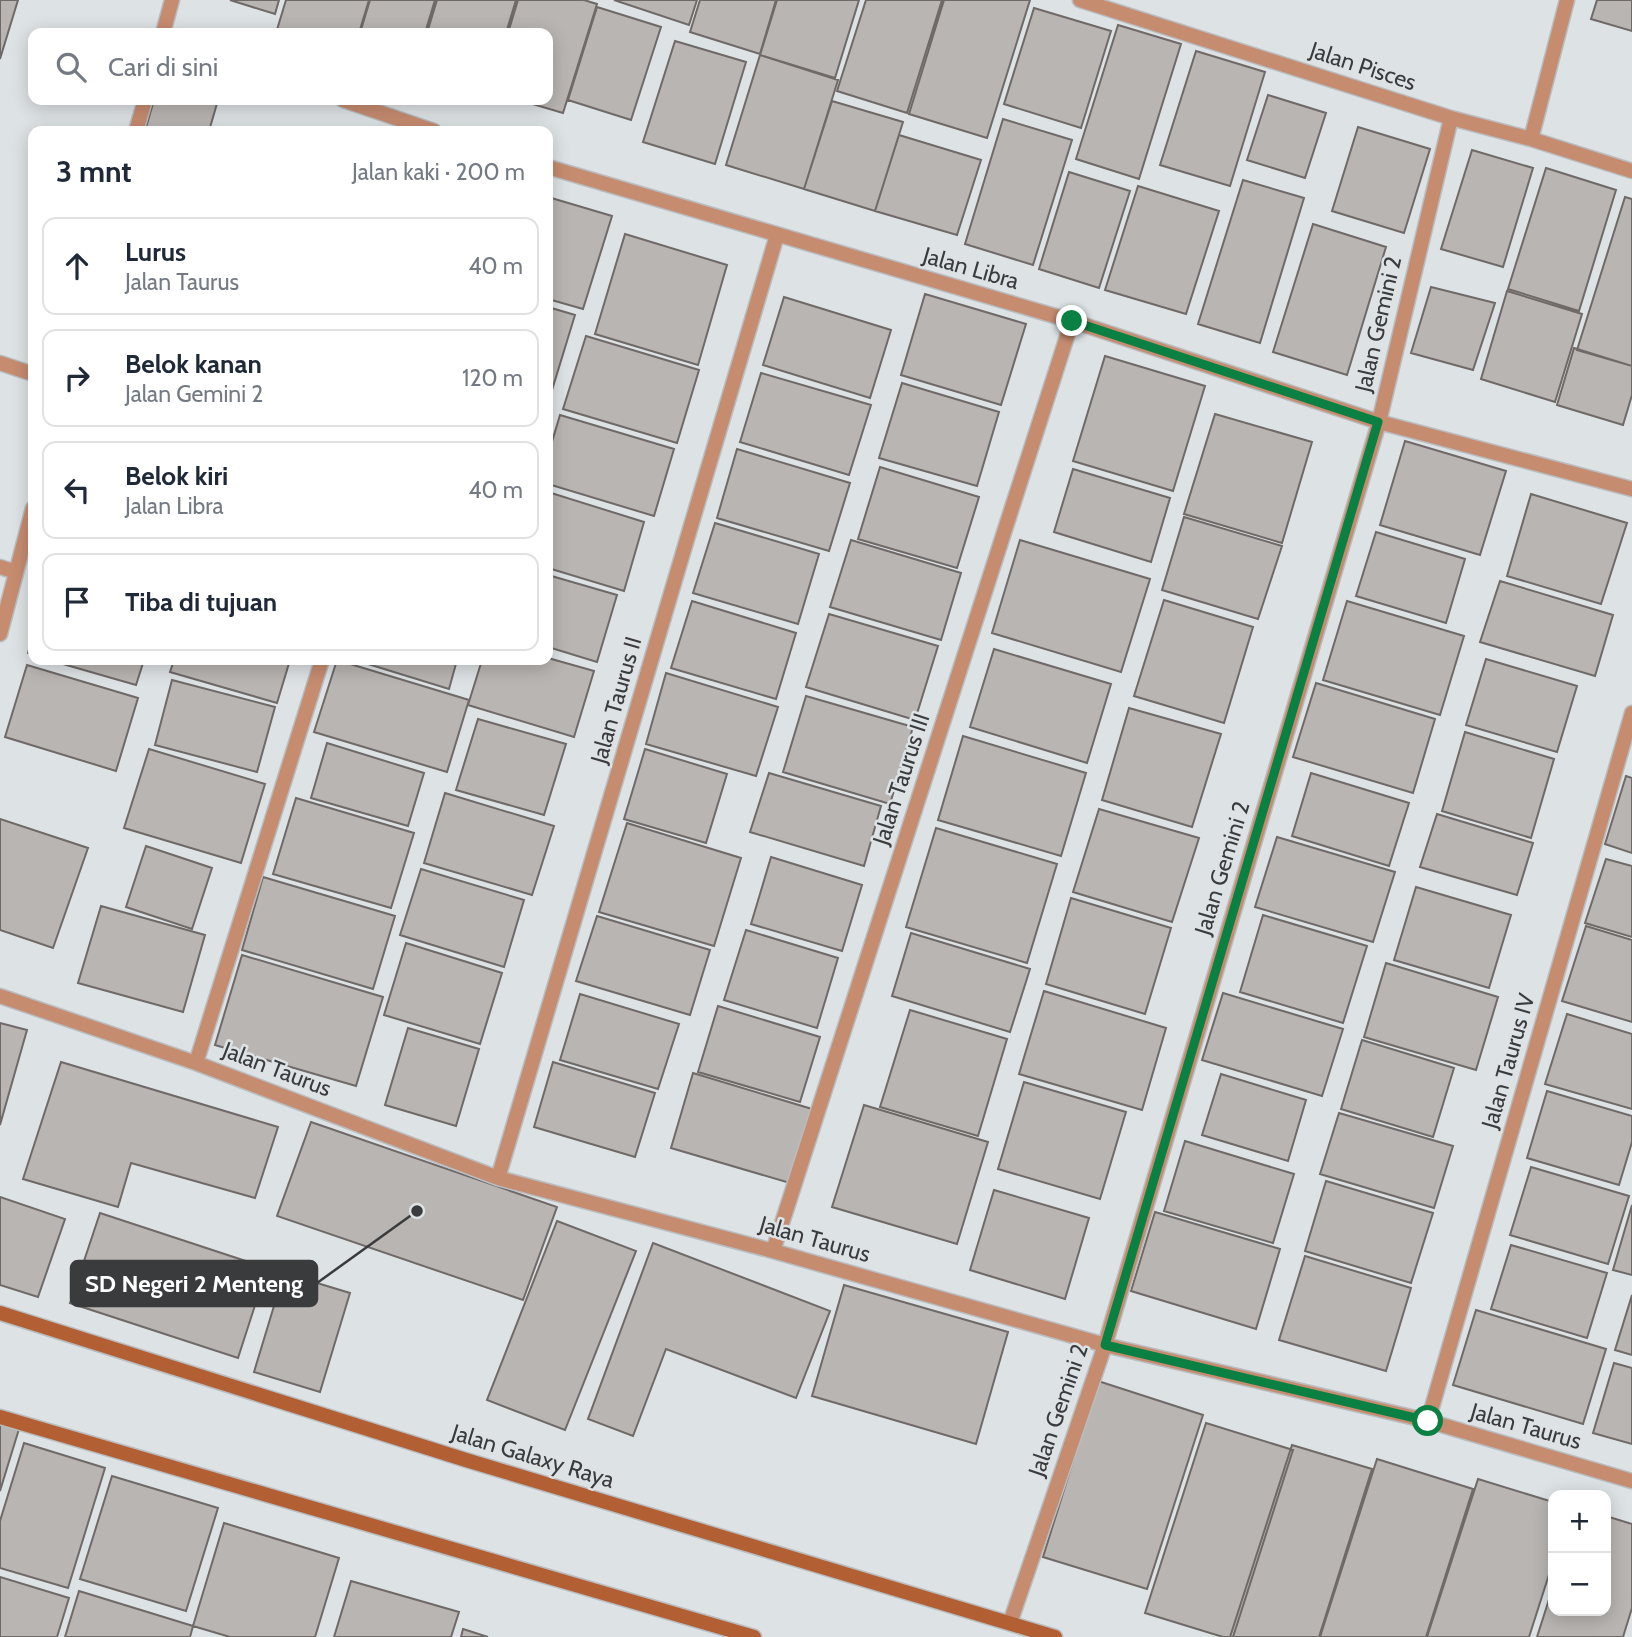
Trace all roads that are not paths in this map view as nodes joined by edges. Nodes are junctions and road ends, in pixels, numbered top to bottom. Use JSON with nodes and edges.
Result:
{"nodes":[{"id":1,"x":172,"y":0,"type":"edge"},
{"id":2,"x":1080,"y":0,"type":"edge"},
{"id":3,"x":1567,"y":0,"type":"edge"},
{"id":4,"x":164,"y":28,"type":"edge"},
{"id":5,"x":144,"y":105,"type":"edge"},
{"id":6,"x":358,"y":105,"type":"edge"},
{"id":7,"x":1451,"y":118,"type":"junction"},
{"id":8,"x":137,"y":126,"type":"edge"},
{"id":9,"x":419,"y":126,"type":"edge"},
{"id":10,"x":1531,"y":139,"type":"junction"},
{"id":11,"x":553,"y":168,"type":"edge"},
{"id":12,"x":1632,"y":171,"type":"edge"},
{"id":13,"x":777,"y":235,"type":"junction"},
{"id":14,"x":1072,"y":321,"type":"junction"},
{"id":15,"x":0,"y":363,"type":"edge"},
{"id":16,"x":28,"y":371,"type":"edge"},
{"id":17,"x":1378,"y":422,"type":"junction"},
{"id":18,"x":1632,"y":489,"type":"edge"},
{"id":19,"x":28,"y":527,"type":"edge"},
{"id":20,"x":0,"y":567,"type":"edge"},
{"id":21,"x":16,"y":572,"type":"junction"},
{"id":22,"x":0,"y":634,"type":"edge"},
{"id":23,"x":320,"y":665,"type":"edge"},
{"id":24,"x":1632,"y":713,"type":"edge"},
{"id":25,"x":0,"y":996,"type":"edge"},
{"id":26,"x":196,"y":1063,"type":"junction"},
{"id":27,"x":498,"y":1178,"type":"junction"},
{"id":28,"x":773,"y":1251,"type":"junction"},
{"id":29,"x":0,"y":1313,"type":"edge"},
{"id":30,"x":1105,"y":1345,"type":"junction"},
{"id":31,"x":0,"y":1417,"type":"edge"},
{"id":32,"x":1428,"y":1421,"type":"junction"},
{"id":33,"x":1632,"y":1481,"type":"edge"},
{"id":34,"x":1010,"y":1623,"type":"junction"},
{"id":35,"x":754,"y":1637,"type":"edge"},
{"id":36,"x":1055,"y":1637,"type":"edge"}],
"edges":[{"from":1,"to":4,"type":"street"},
{"from":2,"to":7,"type":"street","name":"Jalan Pisces"},
{"from":3,"to":10,"type":"street"},
{"from":5,"to":8,"type":"street"},
{"from":6,"to":9,"type":"street"},
{"from":7,"to":10,"type":"street","name":"Jalan Pisces"},
{"from":7,"to":17,"type":"street","name":"Jalan Gemini 2"},
{"from":10,"to":12,"type":"street","name":"Jalan Pisces"},
{"from":11,"to":13,"type":"street","name":"Jalan Libra"},
{"from":13,"to":14,"type":"street","name":"Jalan Libra"},
{"from":13,"to":27,"type":"street","name":"Jalan Taurus II"},
{"from":14,"to":17,"type":"street","name":"Jalan Libra"},
{"from":14,"to":28,"type":"street","name":"Jalan Taurus III"},
{"from":15,"to":16,"type":"street"},
{"from":17,"to":18,"type":"street","name":"Jalan Libra"},
{"from":17,"to":30,"type":"street","name":"Jalan Gemini 2"},
{"from":19,"to":21,"type":"street"},
{"from":20,"to":21,"type":"street"},
{"from":21,"to":22,"type":"street"},
{"from":23,"to":26,"type":"street"},
{"from":24,"to":32,"type":"street","name":"Jalan Taurus IV"},
{"from":25,"to":26,"type":"street","name":"Jalan Taurus"},
{"from":26,"to":27,"type":"street","name":"Jalan Taurus"},
{"from":27,"to":28,"type":"street","name":"Jalan Taurus"},
{"from":28,"to":30,"type":"street","name":"Jalan Taurus"},
{"from":29,"to":34,"type":"street","name":"Jalan Galaxy Raya"},
{"from":30,"to":32,"type":"street","name":"Jalan Taurus"},
{"from":30,"to":34,"type":"street","name":"Jalan Gemini 2"},
{"from":31,"to":35,"type":"street"},
{"from":32,"to":33,"type":"street","name":"Jalan Taurus"},
{"from":34,"to":36,"type":"street","name":"Jalan Galaxy Raya"}]}
